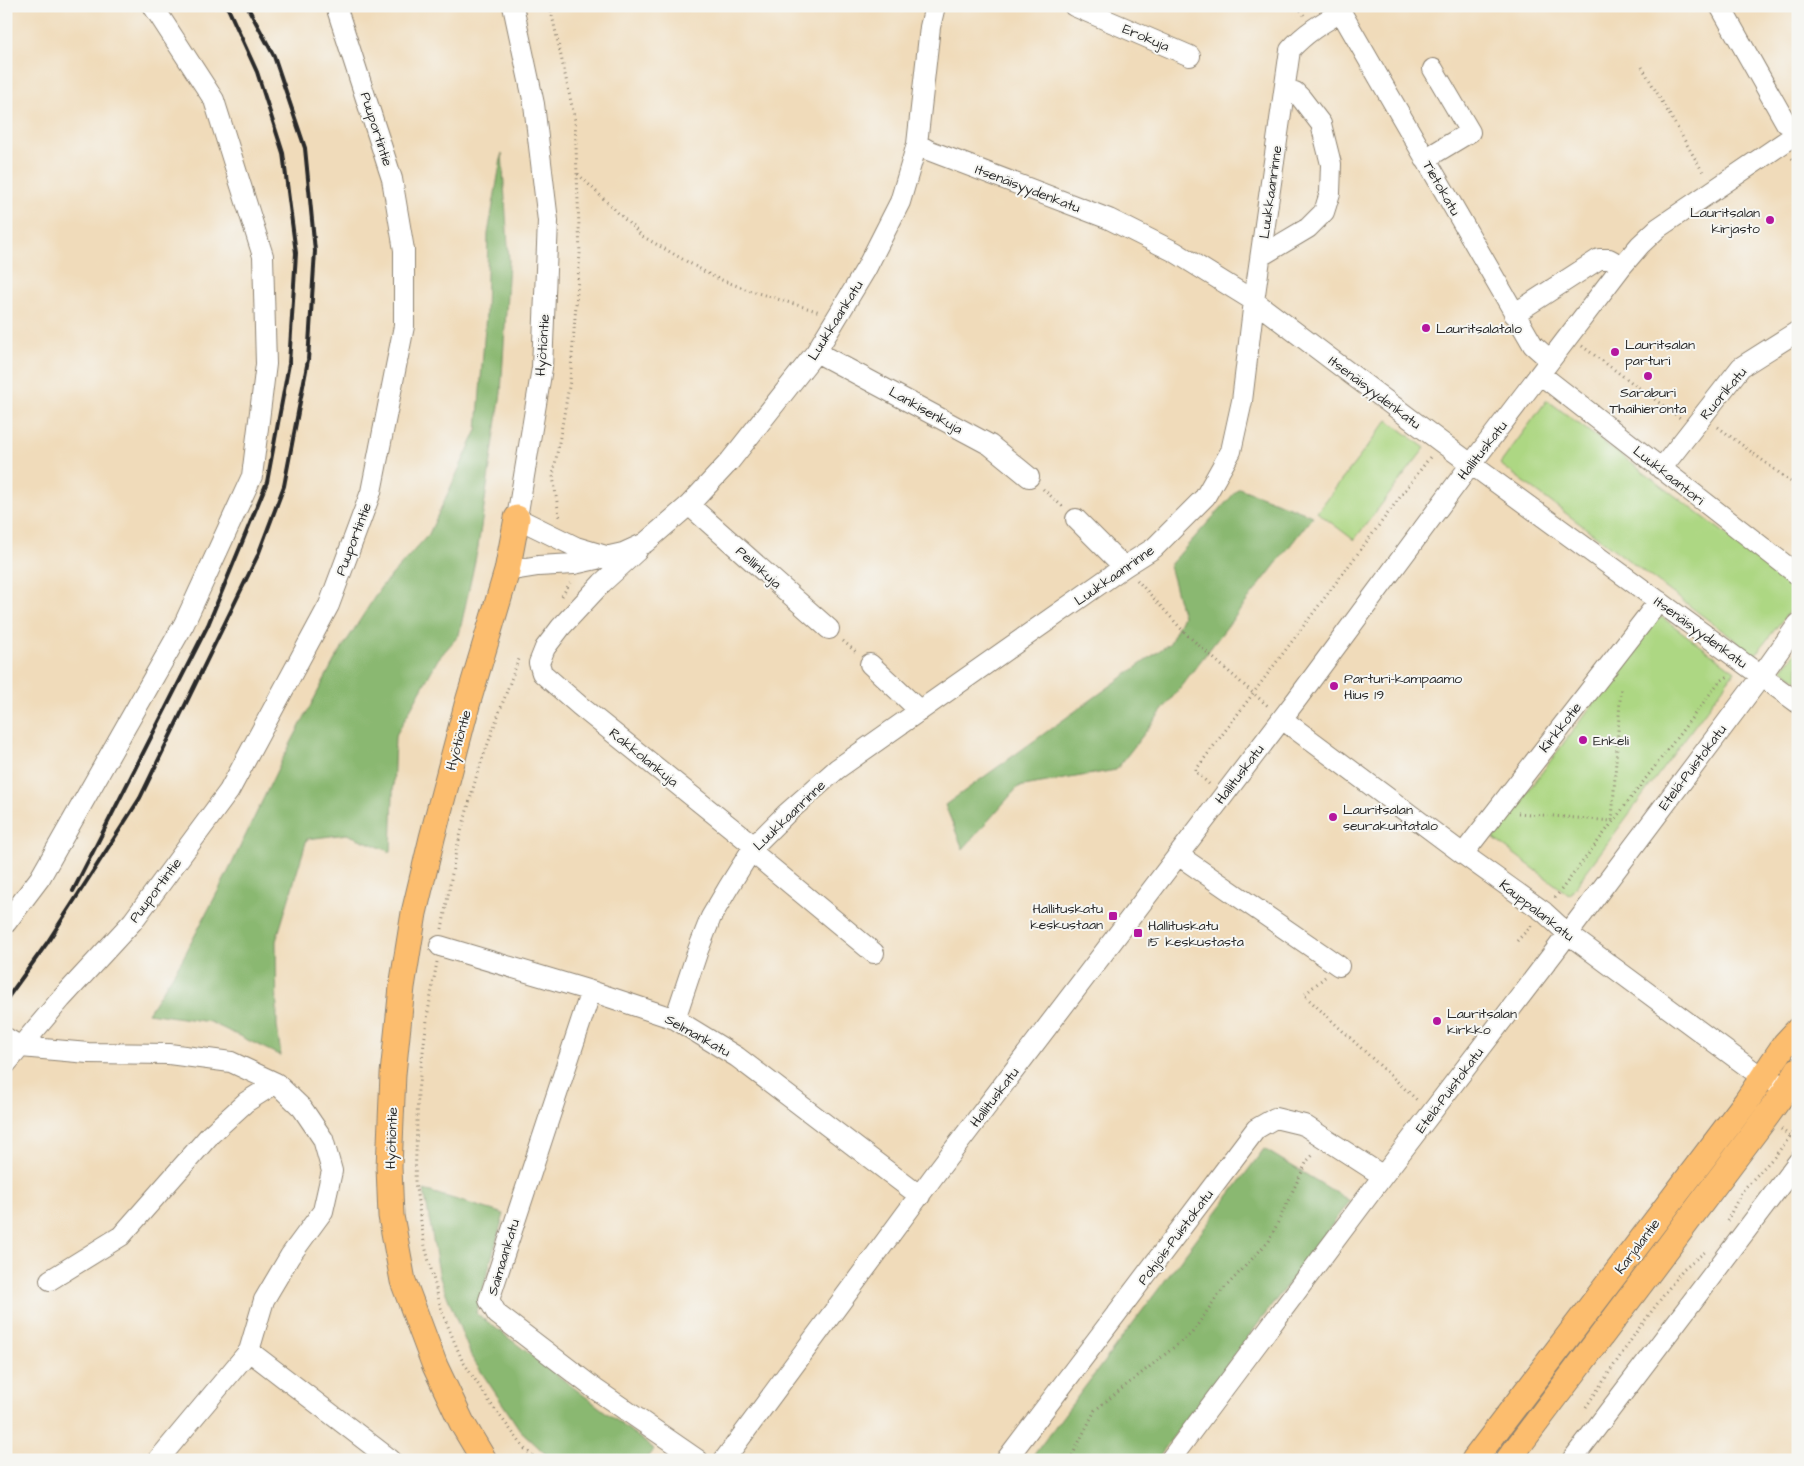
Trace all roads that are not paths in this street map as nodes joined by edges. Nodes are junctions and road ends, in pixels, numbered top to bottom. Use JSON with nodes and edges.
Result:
{"nodes":[{"id":1,"x":153,"y":6,"type":"edge"},
{"id":2,"x":336,"y":6,"type":"edge"},
{"id":3,"x":513,"y":6,"type":"edge"},
{"id":4,"x":935,"y":6,"type":"edge"},
{"id":5,"x":1074,"y":6,"type":"edge"},
{"id":6,"x":1720,"y":6,"type":"edge"},
{"id":7,"x":1341,"y":12,"type":"joint"},
{"id":8,"x":1190,"y":56,"type":"dead end"},
{"id":9,"x":1433,"y":69,"type":"dead end"},
{"id":10,"x":1285,"y":89,"type":"junction"},
{"id":11,"x":1792,"y":128,"type":"edge"},
{"id":12,"x":918,"y":144,"type":"junction"},
{"id":13,"x":1425,"y":159,"type":"junction"},
{"id":14,"x":1261,"y":256,"type":"junction"},
{"id":15,"x":1622,"y":266,"type":"junction"},
{"id":16,"x":1254,"y":301,"type":"junction"},
{"id":17,"x":1514,"y":314,"type":"junction"},
{"id":18,"x":1798,"y":331,"type":"edge"},
{"id":19,"x":816,"y":352,"type":"junction"},
{"id":20,"x":1545,"y":367,"type":"junction"},
{"id":21,"x":1472,"y":464,"type":"junction"},
{"id":22,"x":1661,"y":469,"type":"junction"},
{"id":23,"x":1029,"y":477,"type":"road end"},
{"id":24,"x":689,"y":505,"type":"junction"},
{"id":25,"x":517,"y":518,"type":"junction"},
{"id":26,"x":1076,"y":519,"type":"road end"},
{"id":27,"x":645,"y":543,"type":"junction"},
{"id":28,"x":575,"y":556,"type":"junction"},
{"id":29,"x":1124,"y":567,"type":"junction"},
{"id":30,"x":507,"y":571,"type":"junction"},
{"id":31,"x":1798,"y":575,"type":"edge"},
{"id":32,"x":1659,"y":601,"type":"junction"},
{"id":33,"x":1798,"y":624,"type":"edge"},
{"id":34,"x":829,"y":629,"type":"road end"},
{"id":35,"x":870,"y":664,"type":"road end"},
{"id":36,"x":1760,"y":676,"type":"junction"},
{"id":37,"x":1798,"y":703,"type":"edge"},
{"id":38,"x":920,"y":711,"type":"junction"},
{"id":39,"x":1282,"y":719,"type":"junction"},
{"id":40,"x":753,"y":849,"type":"junction"},
{"id":41,"x":1463,"y":854,"type":"junction"},
{"id":42,"x":1178,"y":855,"type":"junction"},
{"id":43,"x":6,"y":922,"type":"edge"},
{"id":44,"x":1568,"y":934,"type":"junction"},
{"id":45,"x":440,"y":946,"type":"road end"},
{"id":46,"x":874,"y":953,"type":"dead end"},
{"id":47,"x":1338,"y":966,"type":"road end"},
{"id":48,"x":590,"y":991,"type":"junction"},
{"id":49,"x":675,"y":1019,"type":"junction"},
{"id":50,"x":1798,"y":1030,"type":"edge"},
{"id":51,"x":14,"y":1043,"type":"edge"},
{"id":52,"x":6,"y":1064,"type":"edge"},
{"id":53,"x":1764,"y":1077,"type":"junction"},
{"id":54,"x":276,"y":1083,"type":"junction"},
{"id":55,"x":1794,"y":1084,"type":"edge"},
{"id":56,"x":1798,"y":1162,"type":"edge"},
{"id":57,"x":1383,"y":1176,"type":"junction"},
{"id":58,"x":920,"y":1196,"type":"junction"},
{"id":59,"x":50,"y":1280,"type":"dead end"},
{"id":60,"x":249,"y":1352,"type":"junction"},
{"id":61,"x":158,"y":1460,"type":"edge"},
{"id":62,"x":391,"y":1460,"type":"edge"},
{"id":63,"x":484,"y":1460,"type":"edge"},
{"id":64,"x":698,"y":1460,"type":"edge"},
{"id":65,"x":724,"y":1460,"type":"edge"},
{"id":66,"x":1006,"y":1460,"type":"edge"},
{"id":67,"x":1170,"y":1460,"type":"edge"},
{"id":68,"x":1474,"y":1460,"type":"edge"},
{"id":69,"x":1508,"y":1460,"type":"edge"},
{"id":70,"x":1572,"y":1460,"type":"edge"}],
"edges":[{"from":1,"to":43,"type":"street"},
{"from":2,"to":51,"type":"street","name":"Puuportintie"},
{"from":3,"to":25,"type":"street","name":"Hyötiöntie"},
{"from":4,"to":12,"type":"street","name":"Luukkaankatu"},
{"from":5,"to":8,"type":"street","name":"Erokuja"},
{"from":6,"to":11,"type":"street"},
{"from":7,"to":10,"type":"street","name":"Luukkaanrinne"},
{"from":7,"to":13,"type":"street","name":"Tietokatu"},
{"from":9,"to":13,"type":"street"},
{"from":10,"to":14,"type":"street","name":"Luukkaanrinne"},
{"from":10,"to":14,"type":"street"},
{"from":11,"to":15,"type":"street","name":"Hallituskatu"},
{"from":12,"to":16,"type":"street","name":"Itsenäisyydenkatu"},
{"from":12,"to":19,"type":"street","name":"Luukkaankatu"},
{"from":13,"to":17,"type":"street","name":"Tietokatu"},
{"from":14,"to":16,"type":"street","name":"Luukkaanrinne"},
{"from":15,"to":17,"type":"street"},
{"from":15,"to":20,"type":"street","name":"Hallituskatu"},
{"from":16,"to":21,"type":"street","name":"Itsenäisyydenkatu"},
{"from":16,"to":29,"type":"street","name":"Luukkaanrinne"},
{"from":17,"to":20,"type":"street","name":"Tietokatu"},
{"from":18,"to":22,"type":"street","name":"Ruorikatu"},
{"from":19,"to":23,"type":"street","name":"Lankisenkuja"},
{"from":19,"to":24,"type":"street","name":"Luukkaankatu"},
{"from":20,"to":21,"type":"street","name":"Hallituskatu"},
{"from":20,"to":22,"type":"street","name":"Luukkaantori"},
{"from":21,"to":32,"type":"street","name":"Itsenäisyydenkatu"},
{"from":21,"to":39,"type":"street","name":"Hallituskatu"},
{"from":22,"to":31,"type":"street","name":"Luukkaantori"},
{"from":24,"to":27,"type":"street","name":"Luukkaankatu"},
{"from":24,"to":34,"type":"street","name":"Pellinkuja"},
{"from":25,"to":28,"type":"street"},
{"from":25,"to":30,"type":"main road","name":"Hyötiöntie"},
{"from":26,"to":29,"type":"street"},
{"from":27,"to":28,"type":"street","name":"Luukkaankatu"},
{"from":27,"to":40,"type":"street","name":"Rakkolankuja"},
{"from":28,"to":30,"type":"street","name":"Luukkaankatu"},
{"from":29,"to":38,"type":"street","name":"Luukkaanrinne"},
{"from":30,"to":63,"type":"main road","name":"Hyötiöntie"},
{"from":32,"to":36,"type":"street","name":"Itsenäisyydenkatu"},
{"from":32,"to":41,"type":"street","name":"Kirkkotie"},
{"from":33,"to":36,"type":"street","name":"Etelä-Puistokatu"},
{"from":35,"to":38,"type":"street"},
{"from":36,"to":37,"type":"street","name":"Itsenäisyydenkatu"},
{"from":36,"to":44,"type":"street","name":"Etelä-Puistokatu"},
{"from":38,"to":40,"type":"street","name":"Luukkaanrinne"},
{"from":39,"to":41,"type":"street","name":"Kauppalankatu"},
{"from":39,"to":42,"type":"street","name":"Hallituskatu"},
{"from":40,"to":46,"type":"street","name":"Rakkolankuja"},
{"from":40,"to":49,"type":"street","name":"Luukkaanrinne"},
{"from":41,"to":44,"type":"street","name":"Kauppalankatu"},
{"from":42,"to":47,"type":"street"},
{"from":42,"to":58,"type":"street","name":"Hallituskatu"},
{"from":44,"to":53,"type":"street","name":"Kauppalankatu"},
{"from":44,"to":57,"type":"street","name":"Etelä-Puistokatu"},
{"from":45,"to":48,"type":"street","name":"Selmankatu"},
{"from":48,"to":49,"type":"street","name":"Selmankatu"},
{"from":48,"to":64,"type":"street","name":"Saimaankatu"},
{"from":49,"to":58,"type":"street","name":"Selmankatu"},
{"from":50,"to":53,"type":"main road","name":"Karjalantie"},
{"from":51,"to":52,"type":"street","name":"Puuportintie"},
{"from":51,"to":54,"type":"street"},
{"from":53,"to":55,"type":"street","name":"Kauppalankatu"},
{"from":53,"to":68,"type":"main road","name":"Karjalantie"},
{"from":54,"to":59,"type":"street"},
{"from":54,"to":60,"type":"street"},
{"from":55,"to":69,"type":"main road","name":"Karjalantie"},
{"from":56,"to":70,"type":"street"},
{"from":57,"to":66,"type":"street","name":"Pohjois-Puistokatu"},
{"from":57,"to":67,"type":"street","name":"Etelä-Puistokatu"},
{"from":58,"to":65,"type":"street","name":"Hallituskatu"},
{"from":60,"to":61,"type":"street"},
{"from":60,"to":62,"type":"street"}]}
